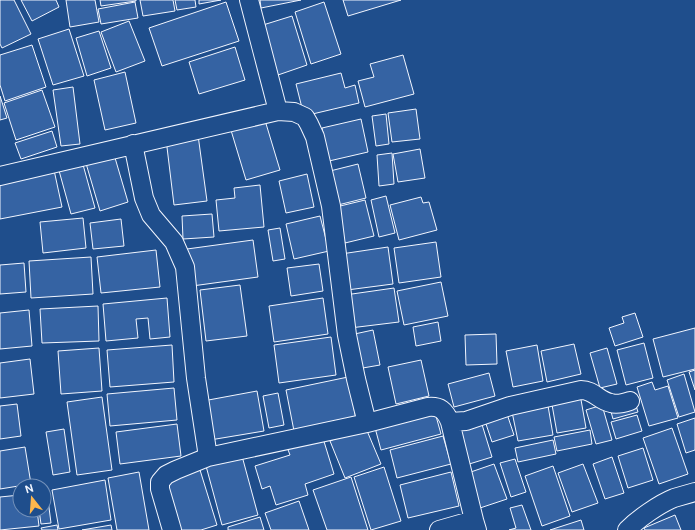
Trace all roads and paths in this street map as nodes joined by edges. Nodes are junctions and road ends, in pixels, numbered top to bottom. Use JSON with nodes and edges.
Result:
{"nodes":[{"id":1,"x":249,"y":0,"type":"edge"},
{"id":2,"x":278,"y":111,"type":"junction"},
{"id":3,"x":134,"y":144,"type":"junction"},
{"id":4,"x":0,"y":176,"type":"edge"},
{"id":5,"x":630,"y":401,"type":"dead end"},
{"id":6,"x":450,"y":422,"type":"junction"},
{"id":7,"x":367,"y":423,"type":"junction"},
{"id":8,"x":208,"y":457,"type":"junction"},
{"id":9,"x":695,"y":492,"type":"edge"},
{"id":10,"x":475,"y":525,"type":"edge"},
{"id":11,"x":172,"y":530,"type":"edge"},
{"id":12,"x":439,"y":530,"type":"edge"},
{"id":13,"x":627,"y":530,"type":"edge"}],
"edges":[{"from":1,"to":2,"type":"street"},
{"from":2,"to":3,"type":"street"},
{"from":2,"to":7,"type":"street"},
{"from":3,"to":4,"type":"street"},
{"from":3,"to":8,"type":"street"},
{"from":5,"to":6,"type":"street"},
{"from":6,"to":7,"type":"street"},
{"from":6,"to":10,"type":"street"},
{"from":7,"to":8,"type":"street"},
{"from":8,"to":11,"type":"street"},
{"from":9,"to":13,"type":"street"},
{"from":10,"to":12,"type":"street"}]}
